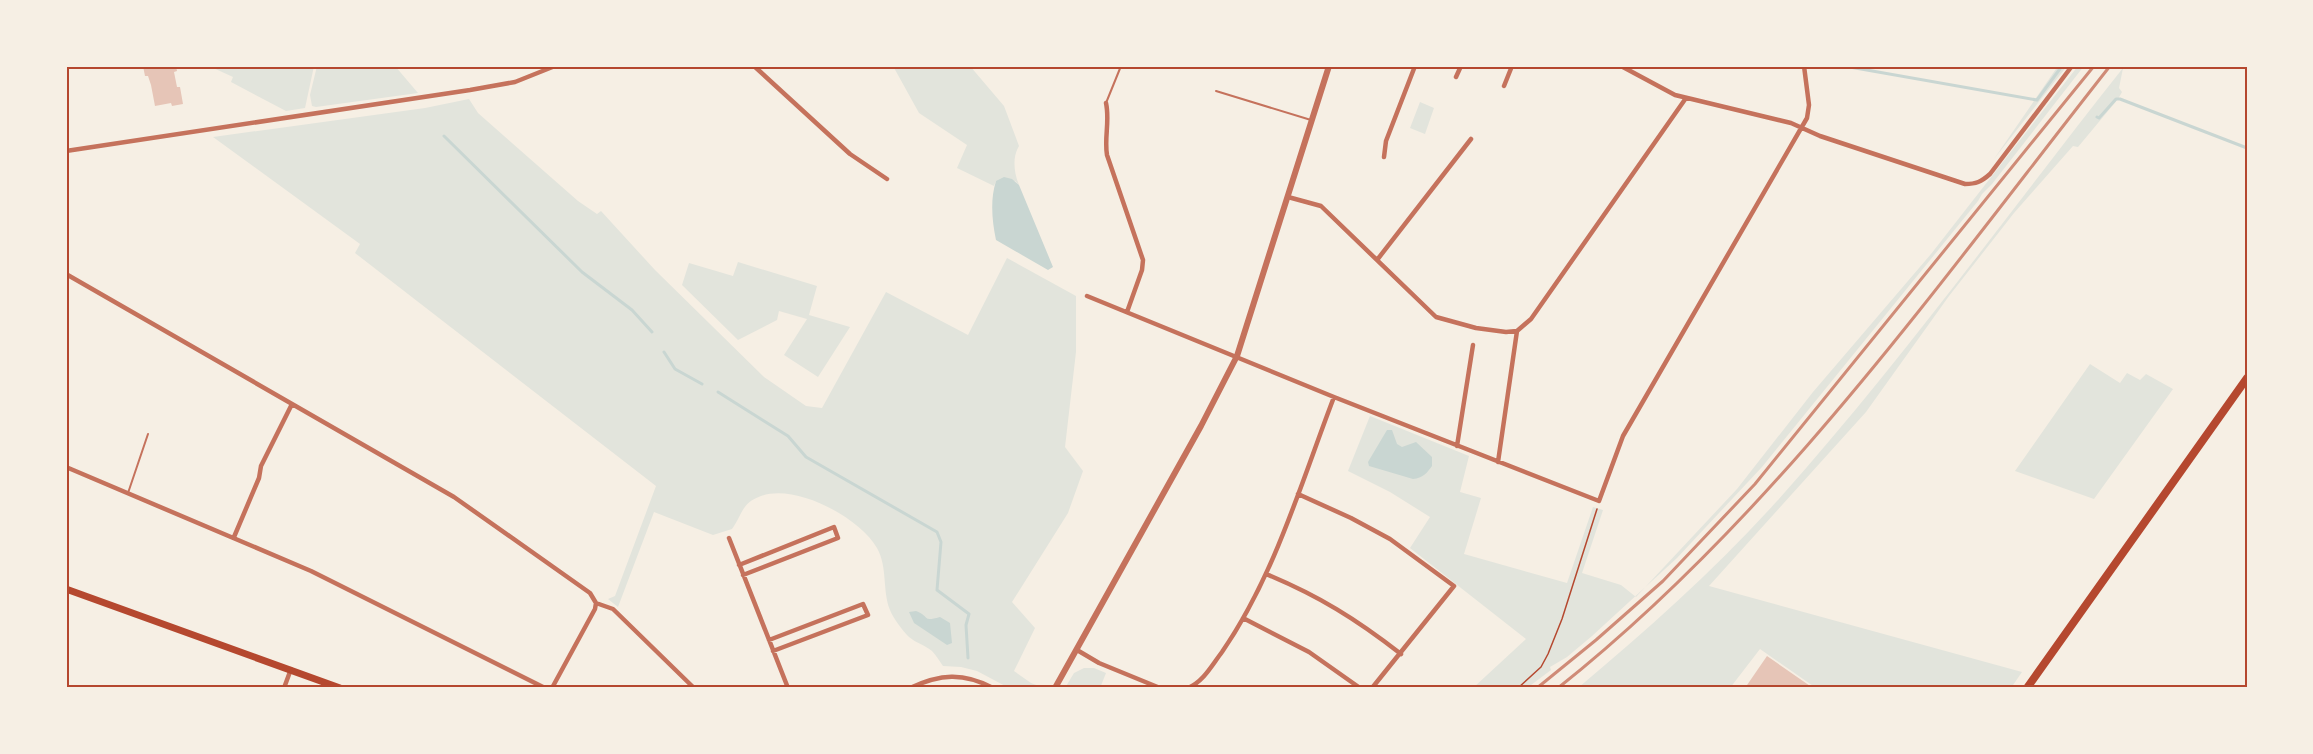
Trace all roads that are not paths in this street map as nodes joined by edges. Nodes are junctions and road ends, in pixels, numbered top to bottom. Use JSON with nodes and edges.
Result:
{"nodes":[{"id":1,"x":555,"y":66,"type":"edge"},
{"id":2,"x":754,"y":66,"type":"edge"},
{"id":3,"x":1121,"y":66,"type":"edge"},
{"id":4,"x":1329,"y":66,"type":"edge"},
{"id":5,"x":1415,"y":66,"type":"edge"},
{"id":6,"x":1461,"y":66,"type":"edge"},
{"id":7,"x":1512,"y":66,"type":"edge"},
{"id":8,"x":1622,"y":66,"type":"edge"},
{"id":9,"x":1804,"y":66,"type":"edge"},
{"id":10,"x":2072,"y":66,"type":"edge"},
{"id":11,"x":1456,"y":77,"type":"dead end"},
{"id":12,"x":1504,"y":86,"type":"dead end"},
{"id":13,"x":1216,"y":91,"type":"dead end"},
{"id":14,"x":1686,"y":98,"type":"junction"},
{"id":15,"x":1106,"y":103,"type":"joint"},
{"id":16,"x":1311,"y":120,"type":"junction"},
{"id":17,"x":1801,"y":128,"type":"junction"},
{"id":18,"x":1471,"y":139,"type":"dead end"},
{"id":19,"x":66,"y":151,"type":"edge"},
{"id":20,"x":1384,"y":157,"type":"dead end"},
{"id":21,"x":886,"y":179,"type":"dead end"},
{"id":22,"x":1288,"y":197,"type":"junction"},
{"id":23,"x":1377,"y":260,"type":"junction"},
{"id":24,"x":66,"y":274,"type":"edge"},
{"id":25,"x":1086,"y":296,"type":"dead end"},
{"id":26,"x":1127,"y":312,"type":"junction"},
{"id":27,"x":1517,"y":331,"type":"junction"},
{"id":28,"x":1473,"y":345,"type":"dead end"},
{"id":29,"x":1237,"y":356,"type":"junction"},
{"id":30,"x":2247,"y":378,"type":"edge"},
{"id":31,"x":1334,"y":397,"type":"junction"},
{"id":32,"x":292,"y":404,"type":"junction"},
{"id":33,"x":148,"y":434,"type":"dead end"},
{"id":34,"x":1457,"y":446,"type":"junction"},
{"id":35,"x":1498,"y":462,"type":"junction"},
{"id":36,"x":66,"y":467,"type":"edge"},
{"id":37,"x":128,"y":493,"type":"junction"},
{"id":38,"x":1298,"y":494,"type":"junction"},
{"id":39,"x":234,"y":537,"type":"junction"},
{"id":40,"x":729,"y":538,"type":"dead end"},
{"id":41,"x":739,"y":565,"type":"junction"},
{"id":42,"x":1266,"y":574,"type":"junction"},
{"id":43,"x":743,"y":575,"type":"junction"},
{"id":44,"x":66,"y":589,"type":"edge"},
{"id":45,"x":596,"y":603,"type":"junction"},
{"id":46,"x":1243,"y":618,"type":"junction"},
{"id":47,"x":769,"y":640,"type":"junction"},
{"id":48,"x":1077,"y":650,"type":"junction"},
{"id":49,"x":773,"y":651,"type":"junction"},
{"id":50,"x":1401,"y":654,"type":"junction"},
{"id":51,"x":291,"y":669,"type":"junction"},
{"id":52,"x":284,"y":688,"type":"edge"},
{"id":53,"x":340,"y":688,"type":"edge"},
{"id":54,"x":545,"y":688,"type":"edge"},
{"id":55,"x":552,"y":688,"type":"edge"},
{"id":56,"x":694,"y":688,"type":"edge"},
{"id":57,"x":788,"y":688,"type":"edge"},
{"id":58,"x":910,"y":688,"type":"edge"},
{"id":59,"x":993,"y":688,"type":"edge"},
{"id":60,"x":1055,"y":688,"type":"edge"},
{"id":61,"x":1160,"y":688,"type":"edge"},
{"id":62,"x":1188,"y":688,"type":"edge"},
{"id":63,"x":1360,"y":688,"type":"edge"},
{"id":64,"x":1372,"y":688,"type":"edge"},
{"id":65,"x":2027,"y":688,"type":"edge"}],
"edges":[{"from":1,"to":19,"type":"street"},
{"from":2,"to":21,"type":"street"},
{"from":3,"to":15,"type":"lane"},
{"from":4,"to":16,"type":"street"},
{"from":5,"to":20,"type":"street"},
{"from":6,"to":11,"type":"street"},
{"from":7,"to":12,"type":"street"},
{"from":8,"to":14,"type":"street"},
{"from":9,"to":17,"type":"street"},
{"from":10,"to":17,"type":"street"},
{"from":13,"to":16,"type":"lane"},
{"from":14,"to":17,"type":"street"},
{"from":14,"to":27,"type":"street"},
{"from":15,"to":26,"type":"street"},
{"from":16,"to":22,"type":"street"},
{"from":17,"to":35,"type":"street"},
{"from":18,"to":23,"type":"street"},
{"from":22,"to":23,"type":"street"},
{"from":22,"to":29,"type":"street"},
{"from":23,"to":27,"type":"street"},
{"from":24,"to":32,"type":"street"},
{"from":25,"to":26,"type":"street"},
{"from":26,"to":29,"type":"street"},
{"from":27,"to":35,"type":"street"},
{"from":28,"to":34,"type":"street"},
{"from":29,"to":31,"type":"street"},
{"from":29,"to":48,"type":"street"},
{"from":30,"to":65,"type":"main road"},
{"from":31,"to":34,"type":"street"},
{"from":31,"to":38,"type":"street"},
{"from":32,"to":39,"type":"street"},
{"from":32,"to":45,"type":"street"},
{"from":33,"to":37,"type":"lane"},
{"from":34,"to":35,"type":"street"},
{"from":36,"to":37,"type":"street"},
{"from":37,"to":39,"type":"street"},
{"from":38,"to":42,"type":"street"},
{"from":38,"to":50,"type":"street"},
{"from":39,"to":54,"type":"street"},
{"from":40,"to":41,"type":"street"},
{"from":41,"to":43,"type":"street"},
{"from":41,"to":43,"type":"street"},
{"from":42,"to":46,"type":"street"},
{"from":42,"to":50,"type":"street"},
{"from":43,"to":47,"type":"street"},
{"from":44,"to":51,"type":"main road"},
{"from":45,"to":55,"type":"street"},
{"from":45,"to":56,"type":"street"},
{"from":46,"to":62,"type":"street"},
{"from":46,"to":63,"type":"street"},
{"from":47,"to":49,"type":"street"},
{"from":47,"to":49,"type":"street"},
{"from":48,"to":60,"type":"street"},
{"from":48,"to":61,"type":"street"},
{"from":49,"to":57,"type":"street"},
{"from":50,"to":64,"type":"street"},
{"from":51,"to":52,"type":"street"},
{"from":51,"to":53,"type":"main road"},
{"from":58,"to":59,"type":"street"}]}
